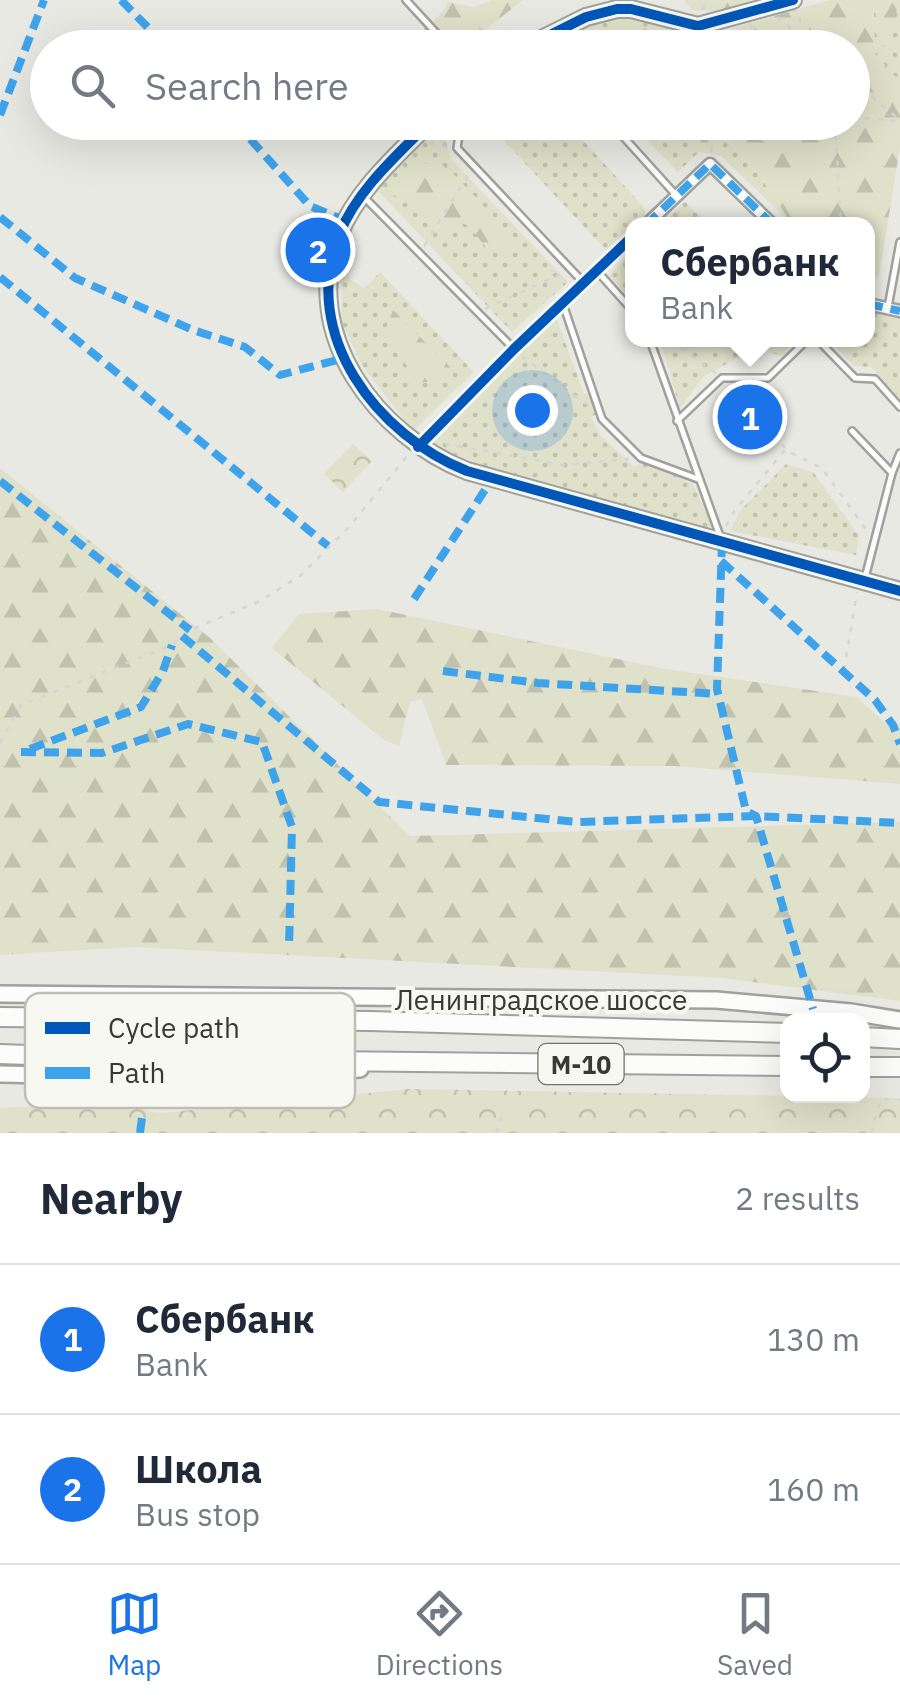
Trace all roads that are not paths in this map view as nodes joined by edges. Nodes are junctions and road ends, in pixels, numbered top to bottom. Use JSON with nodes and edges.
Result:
{"nodes":[{"id":1,"x":406,"y":0,"type":"edge"},
{"id":2,"x":793,"y":0,"type":"edge"},
{"id":3,"x":434,"y":30,"type":"edge"},
{"id":4,"x":561,"y":30,"type":"edge"},
{"id":5,"x":413,"y":140,"type":"edge"},
{"id":6,"x":458,"y":140,"type":"edge"},
{"id":7,"x":626,"y":140,"type":"edge"},
{"id":8,"x":676,"y":195,"type":"junction"},
{"id":9,"x":363,"y":196,"type":"junction"},
{"id":10,"x":653,"y":217,"type":"edge"},
{"id":11,"x":766,"y":217,"type":"edge"},
{"id":12,"x":900,"y":242,"type":"edge"},
{"id":13,"x":625,"y":244,"type":"edge"},
{"id":14,"x":597,"y":271,"type":"junction"},
{"id":15,"x":584,"y":283,"type":"junction"},
{"id":16,"x":625,"y":302,"type":"edge"},
{"id":17,"x":563,"y":303,"type":"junction"},
{"id":18,"x":875,"y":305,"type":"edge"},
{"id":19,"x":887,"y":308,"type":"junction"},
{"id":20,"x":900,"y":311,"type":"edge"},
{"id":21,"x":652,"y":347,"type":"edge"},
{"id":22,"x":800,"y":347,"type":"edge"},
{"id":23,"x":825,"y":347,"type":"edge"},
{"id":24,"x":514,"y":349,"type":"junction"},
{"id":25,"x":900,"y":406,"type":"edge"},
{"id":26,"x":678,"y":421,"type":"junction"},
{"id":27,"x":852,"y":431,"type":"dead end"},
{"id":28,"x":418,"y":442,"type":"junction"},
{"id":29,"x":900,"y":453,"type":"edge"},
{"id":30,"x":892,"y":474,"type":"junction"},
{"id":31,"x":698,"y":479,"type":"junction"},
{"id":32,"x":722,"y":542,"type":"junction"},
{"id":33,"x":865,"y":580,"type":"junction"},
{"id":34,"x":900,"y":591,"type":"edge"},
{"id":35,"x":0,"y":994,"type":"edge"},
{"id":36,"x":25,"y":994,"type":"edge"},
{"id":37,"x":355,"y":997,"type":"edge"},
{"id":38,"x":0,"y":1017,"type":"edge"},
{"id":39,"x":25,"y":1017,"type":"edge"},
{"id":40,"x":900,"y":1020,"type":"edge"},
{"id":41,"x":355,"y":1021,"type":"edge"},
{"id":42,"x":780,"y":1032,"type":"edge"},
{"id":43,"x":870,"y":1036,"type":"edge"},
{"id":44,"x":900,"y":1038,"type":"edge"},
{"id":45,"x":0,"y":1054,"type":"edge"},
{"id":46,"x":25,"y":1054,"type":"edge"},
{"id":47,"x":355,"y":1060,"type":"edge"},
{"id":48,"x":444,"y":1062,"type":"junction"},
{"id":49,"x":780,"y":1066,"type":"edge"},
{"id":50,"x":870,"y":1067,"type":"edge"},
{"id":51,"x":900,"y":1067,"type":"edge"},
{"id":52,"x":355,"y":1068,"type":"edge"},
{"id":53,"x":0,"y":1074,"type":"edge"},
{"id":54,"x":25,"y":1075,"type":"edge"}],
"edges":[{"from":1,"to":3,"type":"lane"},
{"from":2,"to":4,"type":"main road"},
{"from":5,"to":9,"type":"main road"},
{"from":6,"to":15,"type":"lane"},
{"from":7,"to":8,"type":"lane"},
{"from":8,"to":10,"type":"street"},
{"from":8,"to":11,"type":"street"},
{"from":9,"to":24,"type":"lane"},
{"from":9,"to":28,"type":"main road"},
{"from":12,"to":19,"type":"lane"},
{"from":13,"to":14,"type":"street"},
{"from":14,"to":15,"type":"street"},
{"from":14,"to":16,"type":"lane"},
{"from":15,"to":17,"type":"street"},
{"from":17,"to":24,"type":"street"},
{"from":17,"to":31,"type":"lane"},
{"from":18,"to":19,"type":"street"},
{"from":19,"to":20,"type":"street"},
{"from":21,"to":26,"type":"lane"},
{"from":22,"to":26,"type":"lane"},
{"from":23,"to":25,"type":"lane"},
{"from":24,"to":28,"type":"street"},
{"from":26,"to":31,"type":"lane"},
{"from":27,"to":30,"type":"lane"},
{"from":28,"to":32,"type":"main road"},
{"from":29,"to":30,"type":"lane"},
{"from":30,"to":33,"type":"lane"},
{"from":31,"to":32,"type":"lane"},
{"from":32,"to":33,"type":"main road"},
{"from":33,"to":34,"type":"main road"},
{"from":35,"to":36,"type":"main road","name":"Ленинградское шоссе"},
{"from":37,"to":40,"type":"main road","name":"Ленинградское шоссе"},
{"from":38,"to":39,"type":"highway","name":"Ленинградское шоссе","number":"М-10"},
{"from":41,"to":42,"type":"highway","name":"Ленинградское шоссе","number":"М-10"},
{"from":43,"to":44,"type":"highway"},
{"from":45,"to":46,"type":"highway","number":"М-10"},
{"from":47,"to":48,"type":"highway","number":"М-10"},
{"from":48,"to":49,"type":"highway","number":"М-10"},
{"from":48,"to":52,"type":"main road","number":"М-10"},
{"from":50,"to":51,"type":"highway"},
{"from":53,"to":54,"type":"main road","number":"М-10"}]}
